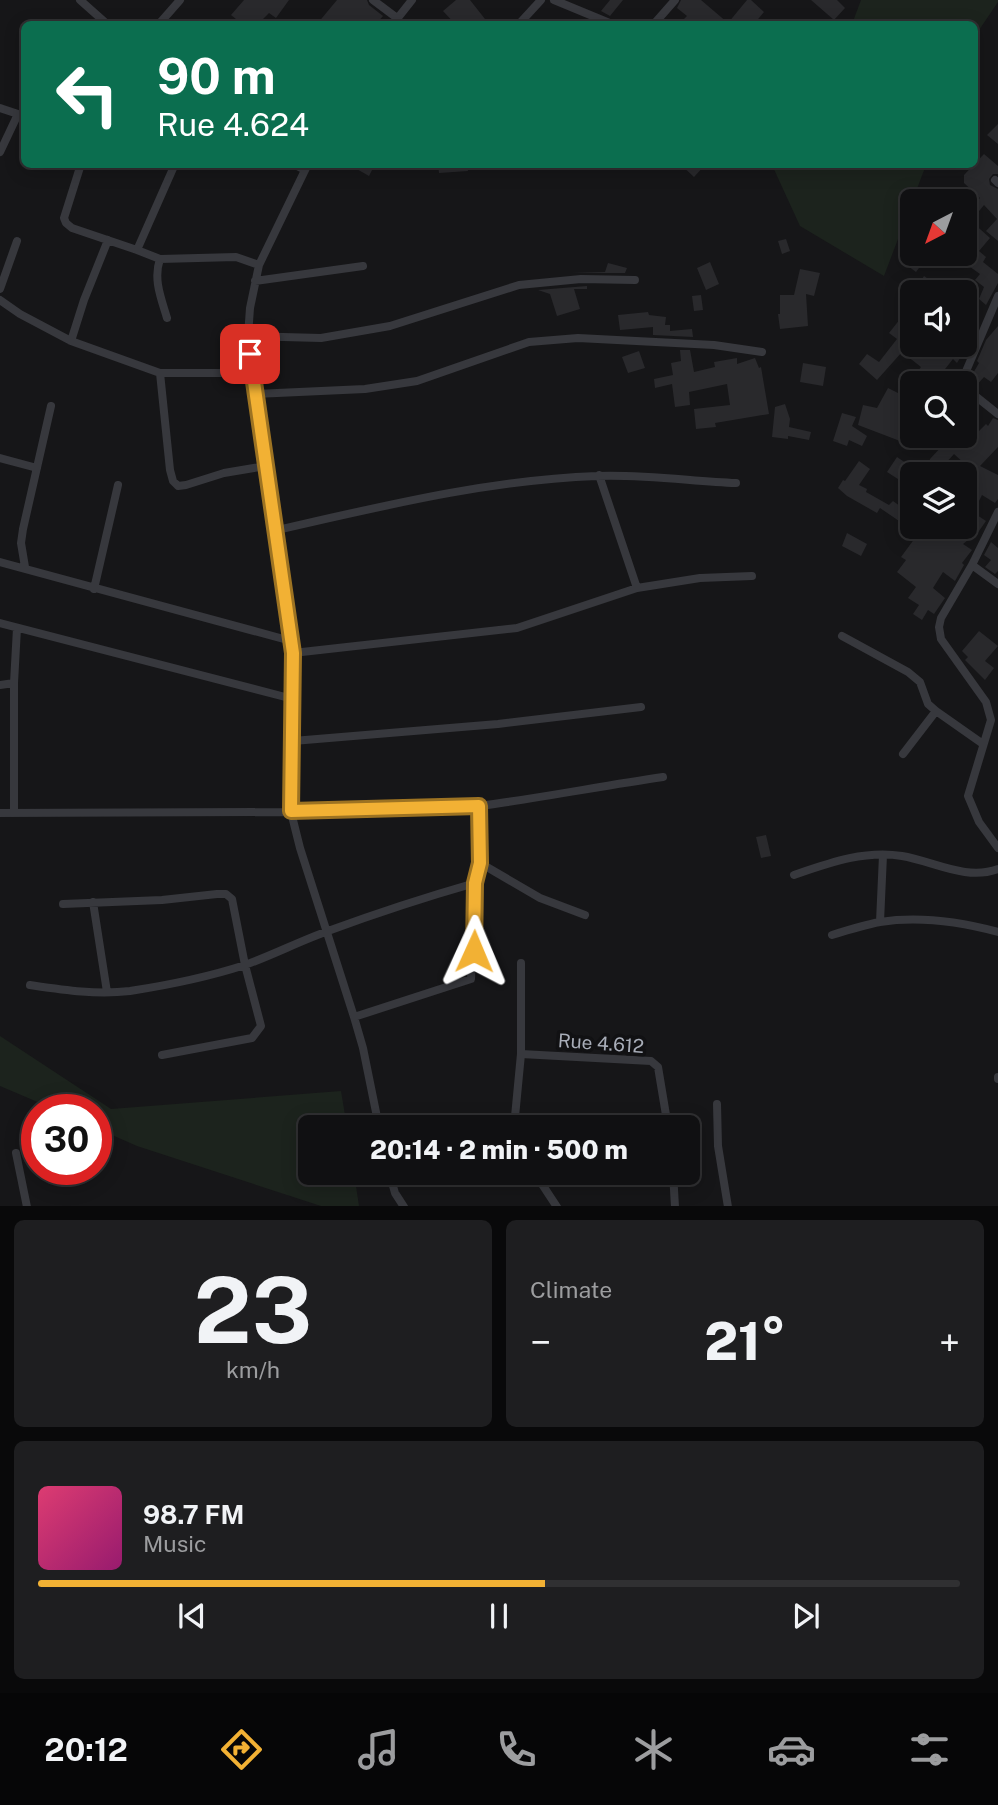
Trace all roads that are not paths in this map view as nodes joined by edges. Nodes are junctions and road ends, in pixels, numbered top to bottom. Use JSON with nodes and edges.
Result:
{"nodes":[{"id":1,"x":180,"y":0,"type":"edge"},
{"id":2,"x":373,"y":0,"type":"edge"},
{"id":3,"x":412,"y":0,"type":"edge"},
{"id":4,"x":541,"y":0,"type":"edge"},
{"id":5,"x":554,"y":0,"type":"edge"},
{"id":6,"x":675,"y":0,"type":"edge"},
{"id":7,"x":83,"y":1,"type":"edge"},
{"id":8,"x":104,"y":21,"type":"edge"},
{"id":9,"x":162,"y":21,"type":"edge"},
{"id":10,"x":395,"y":21,"type":"edge"},
{"id":11,"x":522,"y":21,"type":"edge"},
{"id":12,"x":605,"y":21,"type":"edge"},
{"id":13,"x":657,"y":21,"type":"edge"},
{"id":14,"x":0,"y":108,"type":"edge"},
{"id":15,"x":21,"y":115,"type":"edge"},
{"id":16,"x":21,"y":117,"type":"edge"},
{"id":17,"x":0,"y":152,"type":"edge"},
{"id":18,"x":79,"y":168,"type":"edge"},
{"id":19,"x":173,"y":168,"type":"edge"},
{"id":20,"x":306,"y":168,"type":"edge"},
{"id":21,"x":108,"y":240,"type":"junction"},
{"id":22,"x":17,"y":241,"type":"dead end"},
{"id":23,"x":137,"y":250,"type":"junction"},
{"id":24,"x":160,"y":259,"type":"junction"},
{"id":25,"x":260,"y":265,"type":"junction"},
{"id":26,"x":363,"y":266,"type":"dead end"},
{"id":27,"x":635,"y":280,"type":"dead end"},
{"id":28,"x":255,"y":281,"type":"junction"},
{"id":29,"x":0,"y":289,"type":"edge"},
{"id":30,"x":998,"y":296,"type":"edge"},
{"id":31,"x":0,"y":300,"type":"edge"},
{"id":32,"x":167,"y":318,"type":"dead end"},
{"id":33,"x":248,"y":336,"type":"junction"},
{"id":34,"x":71,"y":341,"type":"junction"},
{"id":35,"x":762,"y":352,"type":"dead end"},
{"id":36,"x":969,"y":371,"type":"edge"},
{"id":37,"x":160,"y":373,"type":"junction"},
{"id":38,"x":251,"y":373,"type":"junction"},
{"id":39,"x":255,"y":394,"type":"junction"},
{"id":40,"x":977,"y":397,"type":"edge"},
{"id":41,"x":51,"y":406,"type":"dead end"},
{"id":42,"x":998,"y":414,"type":"edge"},
{"id":43,"x":0,"y":458,"type":"edge"},
{"id":44,"x":266,"y":466,"type":"junction"},
{"id":45,"x":37,"y":468,"type":"junction"},
{"id":46,"x":599,"y":475,"type":"junction"},
{"id":47,"x":736,"y":483,"type":"dead end"},
{"id":48,"x":118,"y":485,"type":"dead end"},
{"id":49,"x":998,"y":512,"type":"edge"},
{"id":50,"x":277,"y":530,"type":"junction"},
{"id":51,"x":0,"y":562,"type":"edge"},
{"id":52,"x":972,"y":565,"type":"junction"},
{"id":53,"x":25,"y":568,"type":"junction"},
{"id":54,"x":752,"y":576,"type":"dead end"},
{"id":55,"x":998,"y":584,"type":"edge"},
{"id":56,"x":637,"y":588,"type":"junction"},
{"id":57,"x":94,"y":589,"type":"junction"},
{"id":58,"x":0,"y":623,"type":"edge"},
{"id":59,"x":17,"y":628,"type":"junction"},
{"id":60,"x":842,"y":636,"type":"dead end"},
{"id":61,"x":291,"y":641,"type":"junction"},
{"id":62,"x":293,"y":653,"type":"junction"},
{"id":63,"x":14,"y":683,"type":"junction"},
{"id":64,"x":0,"y":685,"type":"edge"},
{"id":65,"x":293,"y":699,"type":"junction"},
{"id":66,"x":641,"y":707,"type":"dead end"},
{"id":67,"x":936,"y":712,"type":"junction"},
{"id":68,"x":293,"y":741,"type":"junction"},
{"id":69,"x":983,"y":744,"type":"junction"},
{"id":70,"x":903,"y":754,"type":"dead end"},
{"id":71,"x":663,"y":777,"type":"dead end"},
{"id":72,"x":479,"y":806,"type":"junction"},
{"id":73,"x":14,"y":811,"type":"junction"},
{"id":74,"x":291,"y":811,"type":"junction"},
{"id":75,"x":0,"y":813,"type":"edge"},
{"id":76,"x":998,"y":848,"type":"edge"},
{"id":77,"x":883,"y":855,"type":"junction"},
{"id":78,"x":480,"y":863,"type":"junction"},
{"id":79,"x":998,"y":869,"type":"edge"},
{"id":80,"x":794,"y":875,"type":"dead end"},
{"id":81,"x":475,"y":883,"type":"junction"},
{"id":82,"x":93,"y":902,"type":"junction"},
{"id":83,"x":63,"y":904,"type":"dead end"},
{"id":84,"x":585,"y":915,"type":"dead end"},
{"id":85,"x":880,"y":922,"type":"junction"},
{"id":86,"x":326,"y":932,"type":"junction"},
{"id":87,"x":998,"y":932,"type":"edge"},
{"id":88,"x":832,"y":934,"type":"dead end"},
{"id":89,"x":521,"y":963,"type":"dead end"},
{"id":90,"x":245,"y":965,"type":"junction"},
{"id":91,"x":30,"y":985,"type":"dead end"},
{"id":92,"x":107,"y":992,"type":"junction"},
{"id":93,"x":354,"y":1017,"type":"junction"},
{"id":94,"x":521,"y":1054,"type":"junction"},
{"id":95,"x":162,"y":1055,"type":"dead end"},
{"id":96,"x":717,"y":1104,"type":"dead end"},
{"id":97,"x":377,"y":1115,"type":"edge"},
{"id":98,"x":515,"y":1115,"type":"edge"},
{"id":99,"x":666,"y":1115,"type":"edge"},
{"id":100,"x":16,"y":1153,"type":"dead end"},
{"id":101,"x":393,"y":1185,"type":"edge"},
{"id":102,"x":543,"y":1185,"type":"edge"},
{"id":103,"x":674,"y":1185,"type":"edge"},
{"id":104,"x":27,"y":1206,"type":"edge"},
{"id":105,"x":404,"y":1206,"type":"edge"},
{"id":106,"x":557,"y":1206,"type":"edge"},
{"id":107,"x":675,"y":1206,"type":"edge"},
{"id":108,"x":728,"y":1206,"type":"edge"}],
"edges":[{"from":1,"to":9,"type":"street"},
{"from":2,"to":10,"type":"street"},
{"from":3,"to":10,"type":"street"},
{"from":4,"to":11,"type":"street"},
{"from":5,"to":12,"type":"street"},
{"from":6,"to":13,"type":"street"},
{"from":7,"to":8,"type":"street"},
{"from":14,"to":15,"type":"street"},
{"from":16,"to":17,"type":"street"},
{"from":18,"to":21,"type":"street"},
{"from":19,"to":23,"type":"street"},
{"from":20,"to":25,"type":"street"},
{"from":21,"to":23,"type":"street"},
{"from":21,"to":34,"type":"street"},
{"from":22,"to":29,"type":"street"},
{"from":23,"to":24,"type":"street"},
{"from":24,"to":25,"type":"street"},
{"from":24,"to":32,"type":"street"},
{"from":25,"to":28,"type":"street"},
{"from":26,"to":28,"type":"street"},
{"from":27,"to":33,"type":"street"},
{"from":28,"to":33,"type":"street"},
{"from":30,"to":36,"type":"street"},
{"from":31,"to":34,"type":"street"},
{"from":33,"to":38,"type":"street"},
{"from":34,"to":37,"type":"street"},
{"from":35,"to":39,"type":"street"},
{"from":37,"to":38,"type":"street"},
{"from":37,"to":44,"type":"street"},
{"from":38,"to":39,"type":"street"},
{"from":39,"to":44,"type":"street"},
{"from":40,"to":42,"type":"street"},
{"from":41,"to":45,"type":"street"},
{"from":43,"to":45,"type":"street"},
{"from":44,"to":50,"type":"street"},
{"from":45,"to":53,"type":"street"},
{"from":46,"to":47,"type":"street"},
{"from":46,"to":50,"type":"street"},
{"from":46,"to":56,"type":"street"},
{"from":48,"to":57,"type":"street"},
{"from":49,"to":52,"type":"street"},
{"from":50,"to":61,"type":"street"},
{"from":51,"to":53,"type":"street"},
{"from":52,"to":55,"type":"street"},
{"from":52,"to":69,"type":"street"},
{"from":53,"to":57,"type":"street"},
{"from":54,"to":56,"type":"street"},
{"from":56,"to":62,"type":"street"},
{"from":57,"to":61,"type":"street"},
{"from":58,"to":59,"type":"street"},
{"from":59,"to":63,"type":"street"},
{"from":59,"to":65,"type":"street"},
{"from":60,"to":67,"type":"street"},
{"from":61,"to":62,"type":"street"},
{"from":62,"to":65,"type":"street"},
{"from":63,"to":64,"type":"street"},
{"from":63,"to":73,"type":"street"},
{"from":65,"to":68,"type":"street"},
{"from":66,"to":68,"type":"street"},
{"from":67,"to":69,"type":"street"},
{"from":67,"to":70,"type":"street"},
{"from":68,"to":74,"type":"street"},
{"from":69,"to":76,"type":"street"},
{"from":71,"to":72,"type":"street"},
{"from":72,"to":74,"type":"street"},
{"from":72,"to":78,"type":"street"},
{"from":73,"to":74,"type":"street"},
{"from":73,"to":75,"type":"street"},
{"from":74,"to":86,"type":"street"},
{"from":77,"to":79,"type":"street"},
{"from":77,"to":80,"type":"street"},
{"from":77,"to":85,"type":"street"},
{"from":78,"to":81,"type":"street"},
{"from":78,"to":84,"type":"street"},
{"from":81,"to":86,"type":"street"},
{"from":81,"to":93,"type":"street"},
{"from":82,"to":83,"type":"street"},
{"from":82,"to":90,"type":"street"},
{"from":82,"to":92,"type":"street"},
{"from":85,"to":87,"type":"street"},
{"from":85,"to":88,"type":"street"},
{"from":86,"to":90,"type":"street"},
{"from":86,"to":93,"type":"street"},
{"from":89,"to":94,"type":"street"},
{"from":90,"to":92,"type":"street"},
{"from":90,"to":95,"type":"street"},
{"from":91,"to":92,"type":"street"},
{"from":93,"to":97,"type":"street"},
{"from":94,"to":98,"type":"street"},
{"from":94,"to":99,"type":"street","name":"Rue 4.612"},
{"from":96,"to":108,"type":"street"},
{"from":100,"to":104,"type":"street"},
{"from":101,"to":105,"type":"street"},
{"from":102,"to":106,"type":"street"},
{"from":103,"to":107,"type":"street"}]}
